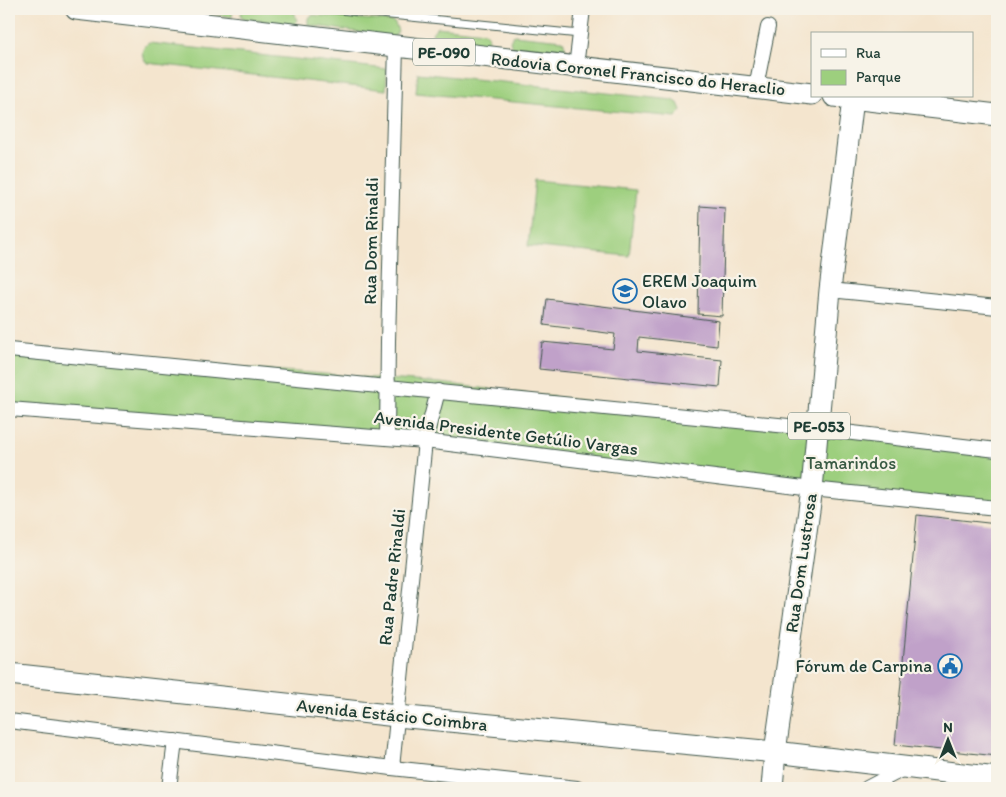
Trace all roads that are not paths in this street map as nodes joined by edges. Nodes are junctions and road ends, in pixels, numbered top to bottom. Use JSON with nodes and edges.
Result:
{"nodes":[{"id":1,"x":76,"y":9,"type":"edge"},
{"id":2,"x":330,"y":9,"type":"edge"},
{"id":3,"x":583,"y":9,"type":"edge"},
{"id":4,"x":768,"y":27,"type":"dead end"},
{"id":5,"x":580,"y":34,"type":"junction"},
{"id":6,"x":396,"y":46,"type":"junction"},
{"id":7,"x":576,"y":67,"type":"junction"},
{"id":8,"x":756,"y":87,"type":"junction"},
{"id":9,"x":811,"y":94,"type":"edge"},
{"id":10,"x":843,"y":98,"type":"edge"},
{"id":11,"x":852,"y":98,"type":"edge"},
{"id":12,"x":997,"y":115,"type":"edge"},
{"id":13,"x":830,"y":290,"type":"junction"},
{"id":14,"x":997,"y":307,"type":"edge"},
{"id":15,"x":9,"y":350,"type":"edge"},
{"id":16,"x":387,"y":386,"type":"junction"},
{"id":17,"x":438,"y":391,"type":"junction"},
{"id":18,"x":9,"y":409,"type":"edge"},
{"id":19,"x":819,"y":429,"type":"junction"},
{"id":20,"x":387,"y":438,"type":"junction"},
{"id":21,"x":424,"y":441,"type":"junction"},
{"id":22,"x":997,"y":450,"type":"edge"},
{"id":23,"x":812,"y":489,"type":"junction"},
{"id":24,"x":997,"y":508,"type":"edge"},
{"id":25,"x":9,"y":674,"type":"edge"},
{"id":26,"x":396,"y":716,"type":"junction"},
{"id":27,"x":9,"y":720,"type":"edge"},
{"id":28,"x":175,"y":740,"type":"junction"},
{"id":29,"x":775,"y":752,"type":"junction"},
{"id":30,"x":392,"y":768,"type":"junction"},
{"id":31,"x":906,"y":768,"type":"junction"},
{"id":32,"x":997,"y":778,"type":"edge"},
{"id":33,"x":169,"y":788,"type":"edge"},
{"id":34,"x":577,"y":788,"type":"edge"},
{"id":35,"x":772,"y":788,"type":"edge"},
{"id":36,"x":867,"y":788,"type":"edge"}],
"edges":[{"from":1,"to":6,"type":"main road","name":"Rodovia Coronel Francisco do Heraclio","number":"PE-090"},
{"from":2,"to":5,"type":"lane"},
{"from":3,"to":5,"type":"street"},
{"from":4,"to":8,"type":"street"},
{"from":5,"to":7,"type":"street"},
{"from":6,"to":7,"type":"main road","name":"Rodovia Coronel Francisco do Heraclio","number":"PE-090"},
{"from":6,"to":16,"type":"street","name":"Rua Dom Rinaldi"},
{"from":7,"to":8,"type":"main road","name":"Rodovia Coronel Francisco do Heraclio","number":"PE-090"},
{"from":8,"to":9,"type":"main road","name":"Rodovia Coronel Francisco do Heraclio","number":"PE-090"},
{"from":10,"to":13,"type":"main road","name":"Rua Dom Lustrosa","number":"PE-053"},
{"from":11,"to":12,"type":"main road"},
{"from":13,"to":14,"type":"street"},
{"from":13,"to":19,"type":"main road","name":"Rua Dom Lustrosa","number":"PE-053"},
{"from":15,"to":16,"type":"street","name":"Avenida Presidente Getúlio Vargas"},
{"from":16,"to":17,"type":"street","name":"Avenida Presidente Getúlio Vargas"},
{"from":16,"to":20,"type":"street","name":"Rua Dom Rinaldi"},
{"from":17,"to":19,"type":"street","name":"Avenida Presidente Getúlio Vargas"},
{"from":17,"to":21,"type":"street","name":"Rua Padre Rinaldi"},
{"from":18,"to":20,"type":"street","name":"Avenida Presidente Getúlio Vargas"},
{"from":19,"to":22,"type":"street","name":"Avenida Presidente Getúlio Vargas"},
{"from":19,"to":23,"type":"main road","name":"Rua Dom Lustrosa","number":"PE-053"},
{"from":20,"to":21,"type":"street","name":"Avenida Presidente Getúlio Vargas"},
{"from":21,"to":23,"type":"street","name":"Avenida Presidente Getúlio Vargas"},
{"from":21,"to":26,"type":"street","name":"Rua Padre Rinaldi"},
{"from":23,"to":24,"type":"street","name":"Avenida Presidente Getúlio Vargas"},
{"from":23,"to":29,"type":"main road","name":"Rua Dom Lustrosa","number":"PE-053"},
{"from":25,"to":26,"type":"main road","name":"Avenida Estácio Coimbra"},
{"from":26,"to":29,"type":"main road","name":"Avenida Estácio Coimbra"},
{"from":26,"to":30,"type":"street","name":"Rua Padre Rinaldi"},
{"from":27,"to":28,"type":"street"},
{"from":28,"to":30,"type":"street"},
{"from":28,"to":33,"type":"street"},
{"from":29,"to":31,"type":"main road","name":"Avenida Estácio Coimbra"},
{"from":29,"to":35,"type":"main road","name":"Rua Dom Lustrosa","number":"PE-053"},
{"from":30,"to":34,"type":"street"},
{"from":31,"to":32,"type":"main road","name":"Avenida Estácio Coimbra"},
{"from":31,"to":36,"type":"street"}]}
